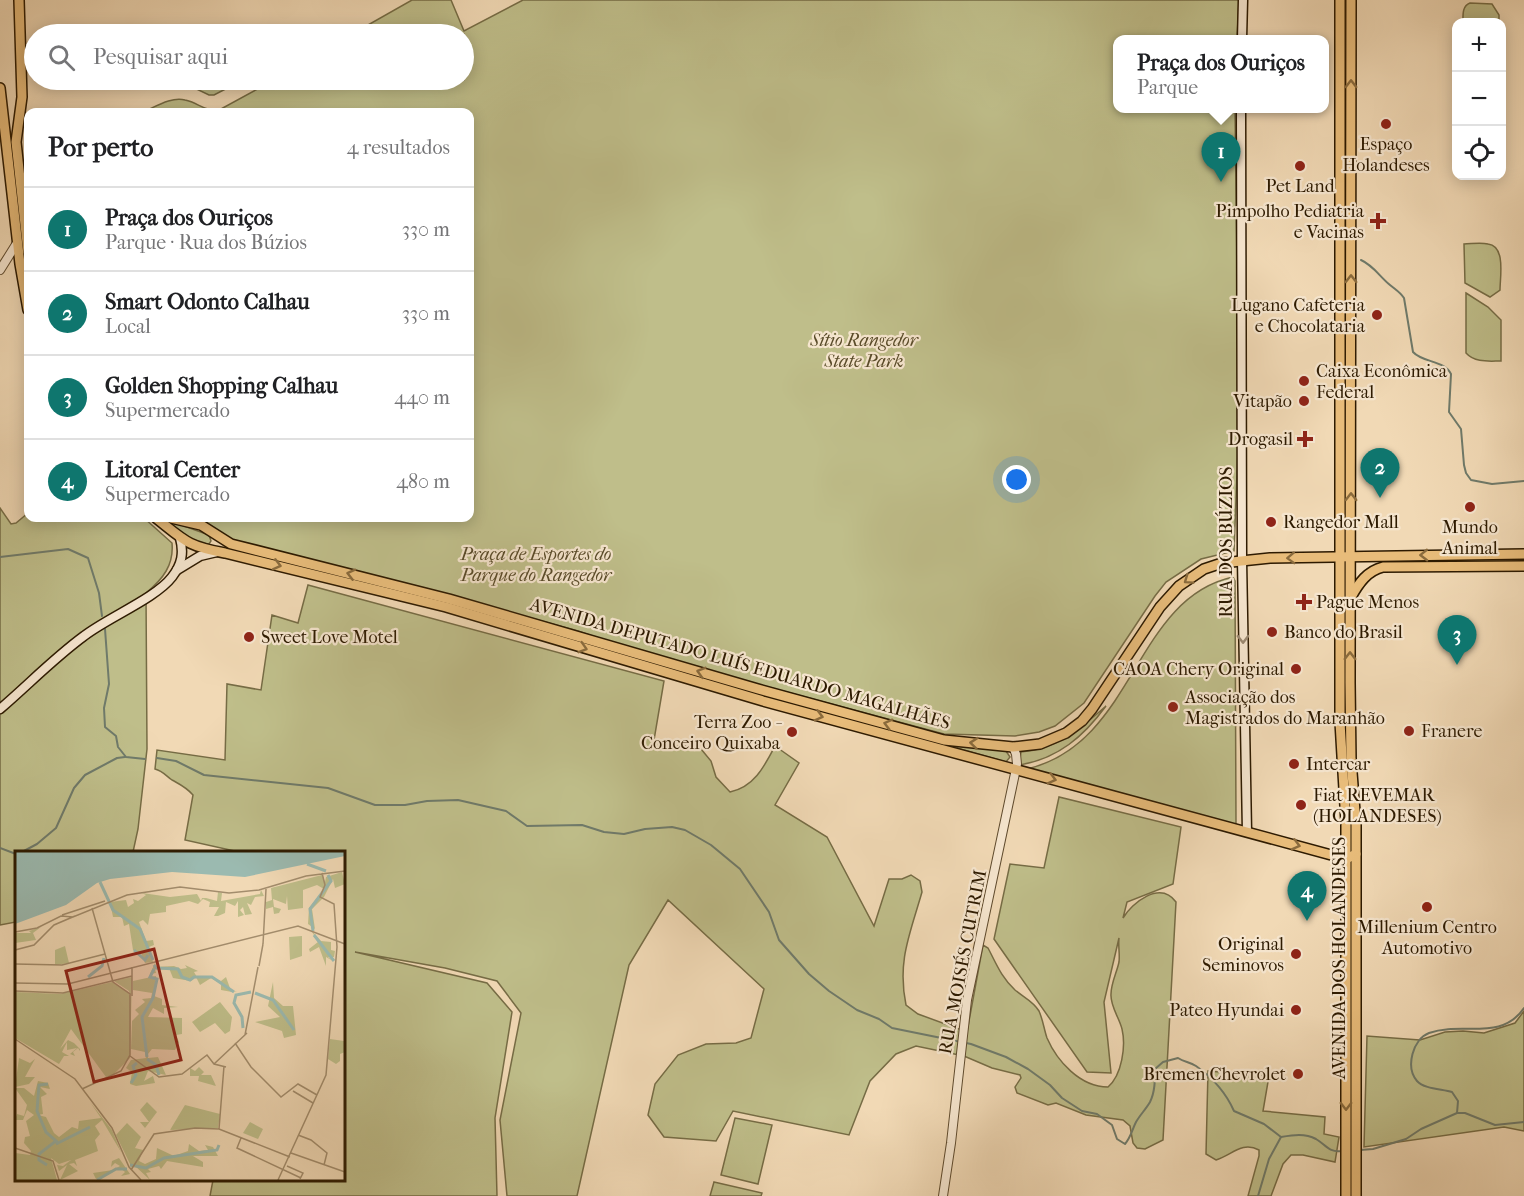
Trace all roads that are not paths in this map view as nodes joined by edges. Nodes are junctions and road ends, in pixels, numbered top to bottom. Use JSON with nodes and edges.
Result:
{"nodes":[{"id":1,"x":14,"y":0,"type":"edge"},
{"id":2,"x":19,"y":0,"type":"edge"},
{"id":3,"x":1243,"y":0,"type":"edge"},
{"id":4,"x":1340,"y":0,"type":"edge"},
{"id":5,"x":1351,"y":0,"type":"edge"},
{"id":6,"x":1242,"y":35,"type":"edge"},
{"id":7,"x":0,"y":88,"type":"edge"},
{"id":8,"x":22,"y":97,"type":"junction"},
{"id":9,"x":1241,"y":113,"type":"edge"},
{"id":10,"x":3,"y":115,"type":"junction"},
{"id":11,"x":0,"y":125,"type":"edge"},
{"id":12,"x":24,"y":215,"type":"edge"},
{"id":13,"x":17,"y":243,"type":"junction"},
{"id":14,"x":20,"y":264,"type":"junction"},
{"id":15,"x":2,"y":267,"type":"edge"},
{"id":16,"x":24,"y":287,"type":"edge"},
{"id":17,"x":161,"y":522,"type":"edge"},
{"id":18,"x":188,"y":522,"type":"edge"},
{"id":19,"x":213,"y":532,"type":"junction"},
{"id":20,"x":180,"y":538,"type":"junction"},
{"id":21,"x":203,"y":549,"type":"junction"},
{"id":22,"x":220,"y":552,"type":"junction"},
{"id":23,"x":1524,"y":554,"type":"edge"},
{"id":24,"x":1345,"y":556,"type":"junction"},
{"id":25,"x":1242,"y":560,"type":"junction"},
{"id":26,"x":1513,"y":566,"type":"junction"},
{"id":27,"x":1524,"y":566,"type":"edge"},
{"id":28,"x":177,"y":570,"type":"junction"},
{"id":29,"x":1350,"y":597,"type":"junction"},
{"id":30,"x":0,"y":709,"type":"edge"},
{"id":31,"x":1013,"y":747,"type":"junction"},
{"id":32,"x":1016,"y":770,"type":"junction"},
{"id":33,"x":1246,"y":832,"type":"junction"},
{"id":34,"x":1356,"y":854,"type":"junction"},
{"id":35,"x":1346,"y":859,"type":"junction"},
{"id":36,"x":943,"y":1196,"type":"edge"},
{"id":37,"x":1346,"y":1196,"type":"edge"},
{"id":38,"x":1356,"y":1196,"type":"edge"}],
"edges":[{"from":1,"to":8,"type":"main road"},
{"from":2,"to":8,"type":"main road"},
{"from":3,"to":6,"type":"main road"},
{"from":4,"to":24,"type":"main road","name":"AVENIDA DOS HOLANDESES"},
{"from":24,"to":5,"type":"main road","name":"AVENIDA DOS HOLANDESES","one_way":true},
{"from":7,"to":10,"type":"main road"},
{"from":8,"to":12,"type":"main road"},
{"from":9,"to":25,"type":"main road","name":"RUA DOS BÚZIOS"},
{"from":10,"to":11,"type":"main road"},
{"from":10,"to":13,"type":"main road"},
{"from":13,"to":14,"type":"main road"},
{"from":13,"to":15,"type":"street"},
{"from":14,"to":15,"type":"street"},
{"from":14,"to":16,"type":"main road"},
{"from":17,"to":20,"type":"main road","name":"AVENIDA DEPUTADO LUÍS EDUARDO MAGALHÃES"},
{"from":18,"to":19,"type":"main road","name":"AVENIDA DEPUTADO LUÍS EDUARDO MAGALHÃES"},
{"from":19,"to":21,"type":"main road"},
{"from":31,"to":19,"type":"main road","name":"AVENIDA DEPUTADO LUÍS EDUARDO MAGALHÃES","one_way":true},
{"from":20,"to":21,"type":"main road","name":"AVENIDA DEPUTADO LUÍS EDUARDO MAGALHÃES"},
{"from":20,"to":28,"type":"main road"},
{"from":21,"to":22,"type":"main road","name":"AVENIDA DEPUTADO LUÍS EDUARDO MAGALHÃES"},
{"from":22,"to":28,"type":"main road"},
{"from":22,"to":32,"type":"main road","name":"AVENIDA DEPUTADO LUÍS EDUARDO MAGALHÃES","one_way":true},
{"from":23,"to":24,"type":"main road","name":"AVENIDA DEPUTADO LUÍS EDUARDO MAGALHÃES","one_way":true},
{"from":23,"to":26,"type":"main road"},
{"from":24,"to":25,"type":"main road","name":"AVENIDA DEPUTADO LUÍS EDUARDO MAGALHÃES","one_way":true},
{"from":24,"to":29,"type":"main road","name":"AVENIDA DOS HOLANDESES"},
{"from":24,"to":35,"type":"main road","name":"AVENIDA DOS HOLANDESES"},
{"from":25,"to":31,"type":"main road","name":"AVENIDA DEPUTADO LUÍS EDUARDO MAGALHÃES","one_way":true},
{"from":25,"to":33,"type":"main road","name":"RUA DOS BÚZIOS","one_way":true},
{"from":26,"to":27,"type":"main road"},
{"from":26,"to":29,"type":"main road"},
{"from":28,"to":30,"type":"main road"},
{"from":34,"to":29,"type":"main road","name":"AVENIDA DOS HOLANDESES","one_way":true},
{"from":31,"to":32,"type":"street","name":"RUA MOISÉS CUTRIM"},
{"from":32,"to":33,"type":"main road","name":"AVENIDA DEPUTADO LUÍS EDUARDO MAGALHÃES","one_way":true},
{"from":32,"to":36,"type":"street","name":"RUA MOISÉS CUTRIM"},
{"from":33,"to":35,"type":"main road","name":"AVENIDA DEPUTADO LUÍS EDUARDO MAGALHÃES","one_way":true},
{"from":34,"to":35,"type":"main road"},
{"from":34,"to":38,"type":"main road","name":"AVENIDA DOS HOLANDESES"},
{"from":35,"to":37,"type":"main road","name":"AVENIDA DOS HOLANDESES","one_way":true}]}
